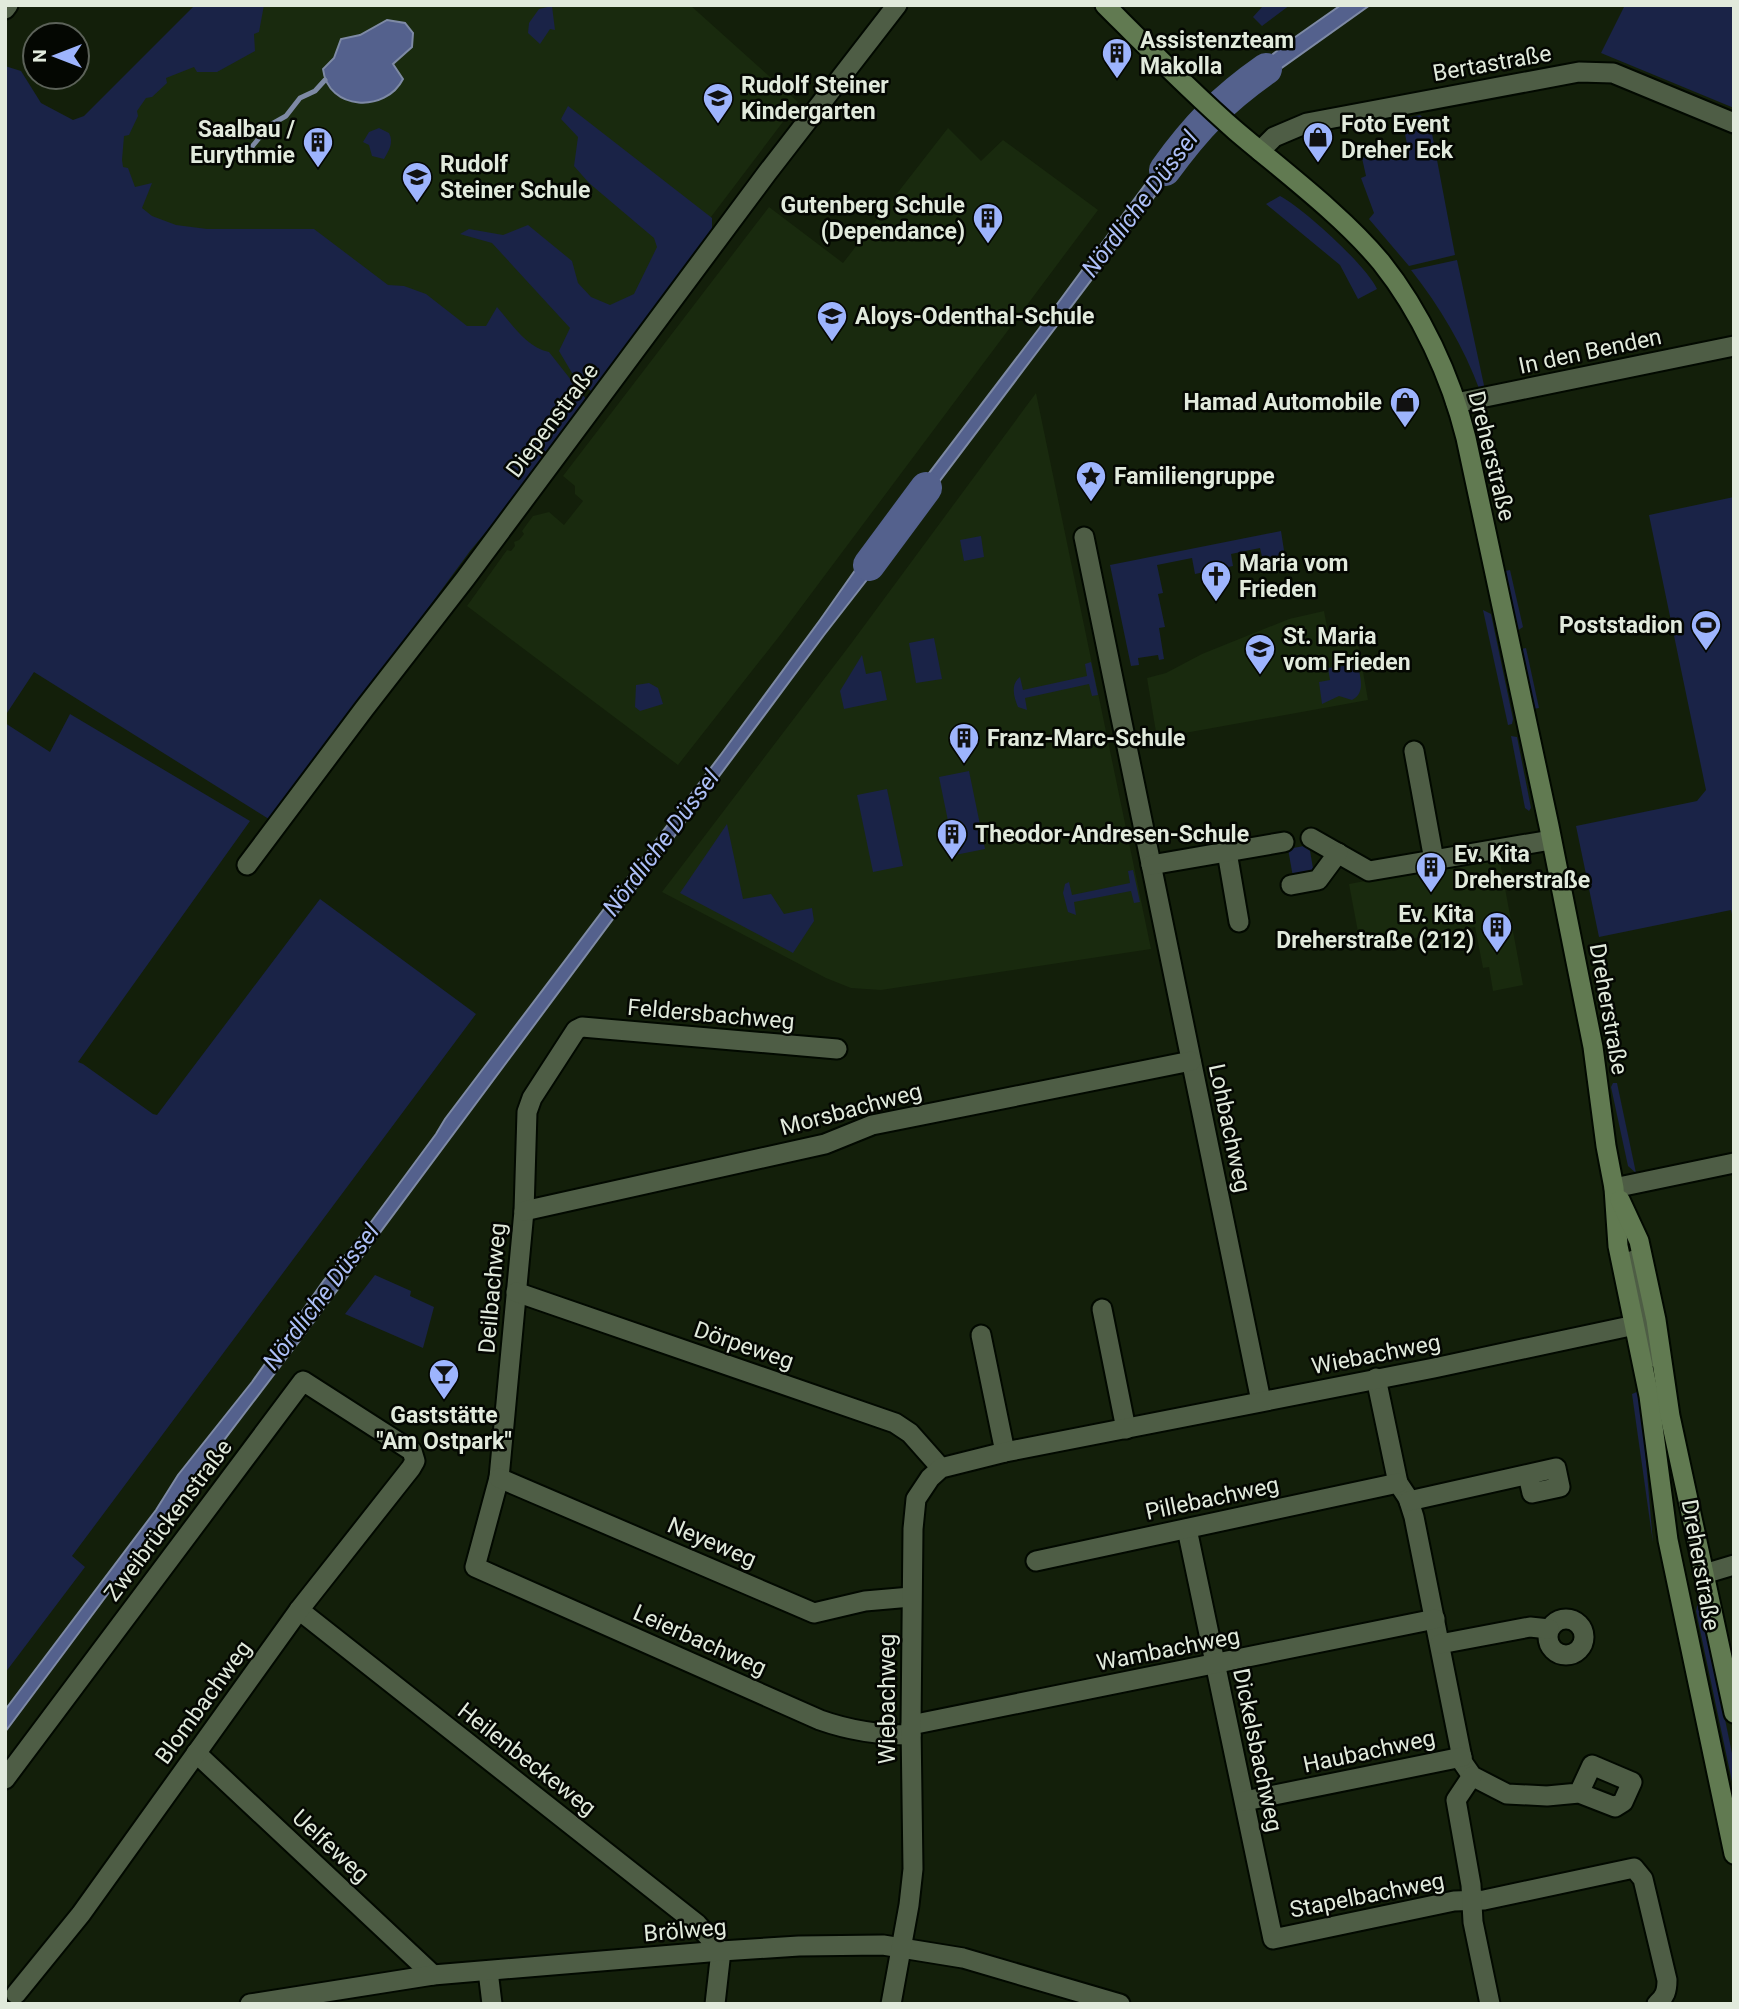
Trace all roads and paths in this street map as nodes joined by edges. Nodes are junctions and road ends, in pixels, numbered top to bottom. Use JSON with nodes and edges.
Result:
{"nodes":[{"id":1,"x":897,"y":5,"type":"edge"},
{"id":2,"x":1105,"y":5,"type":"edge"},
{"id":3,"x":1734,"y":123,"type":"edge"},
{"id":4,"x":1260,"y":151,"type":"junction"},
{"id":5,"x":1734,"y":346,"type":"edge"},
{"id":6,"x":1456,"y":403,"type":"junction"},
{"id":7,"x":1084,"y":537,"type":"dead end"},
{"id":8,"x":1414,"y":751,"type":"dead end"},
{"id":9,"x":1311,"y":838,"type":"dead end"},
{"id":10,"x":1551,"y":840,"type":"junction"},
{"id":11,"x":1284,"y":842,"type":"dead end"},
{"id":12,"x":1227,"y":852,"type":"junction"},
{"id":13,"x":1338,"y":853,"type":"junction"},
{"id":14,"x":1433,"y":860,"type":"junction"},
{"id":15,"x":1151,"y":864,"type":"junction"},
{"id":16,"x":247,"y":865,"type":"dead end"},
{"id":17,"x":1291,"y":885,"type":"dead end"},
{"id":18,"x":1238,"y":922,"type":"dead end"},
{"id":19,"x":582,"y":1027,"type":"joint"},
{"id":20,"x":836,"y":1049,"type":"dead end"},
{"id":21,"x":1191,"y":1061,"type":"junction"},
{"id":22,"x":1734,"y":1163,"type":"edge"},
{"id":23,"x":1614,"y":1188,"type":"junction"},
{"id":24,"x":524,"y":1211,"type":"junction"},
{"id":25,"x":516,"y":1292,"type":"junction"},
{"id":26,"x":1102,"y":1309,"type":"dead end"},
{"id":27,"x":1635,"y":1325,"type":"junction"},
{"id":28,"x":981,"y":1335,"type":"dead end"},
{"id":29,"x":1376,"y":1378,"type":"junction"},
{"id":30,"x":1261,"y":1401,"type":"junction"},
{"id":31,"x":1670,"y":1416,"type":"junction"},
{"id":32,"x":1126,"y":1429,"type":"junction"},
{"id":33,"x":398,"y":1441,"type":"joint"},
{"id":34,"x":1005,"y":1452,"type":"junction"},
{"id":35,"x":941,"y":1468,"type":"junction"},
{"id":36,"x":1528,"y":1475,"type":"dead end"},
{"id":37,"x":499,"y":1478,"type":"junction"},
{"id":38,"x":1398,"y":1483,"type":"junction"},
{"id":39,"x":1409,"y":1500,"type":"junction"},
{"id":40,"x":1187,"y":1529,"type":"junction"},
{"id":41,"x":1036,"y":1561,"type":"dead end"},
{"id":42,"x":1734,"y":1565,"type":"edge"},
{"id":43,"x":475,"y":1567,"type":"joint"},
{"id":44,"x":1704,"y":1574,"type":"junction"},
{"id":45,"x":1676,"y":1580,"type":"junction"},
{"id":46,"x":911,"y":1597,"type":"junction"},
{"id":47,"x":299,"y":1610,"type":"junction"},
{"id":48,"x":1435,"y":1619,"type":"junction"},
{"id":49,"x":1549,"y":1629,"type":"dead end"},
{"id":50,"x":1440,"y":1644,"type":"junction"},
{"id":51,"x":1215,"y":1664,"type":"junction"},
{"id":52,"x":1734,"y":1713,"type":"edge"},
{"id":53,"x":911,"y":1730,"type":"junction"},
{"id":54,"x":196,"y":1754,"type":"junction"},
{"id":55,"x":1462,"y":1757,"type":"junction"},
{"id":56,"x":1472,"y":1776,"type":"junction"},
{"id":57,"x":5,"y":1780,"type":"edge"},
{"id":58,"x":1579,"y":1793,"type":"dead end"},
{"id":59,"x":1245,"y":1801,"type":"junction"},
{"id":60,"x":1734,"y":1854,"type":"edge"},
{"id":61,"x":1472,"y":1902,"type":"junction"},
{"id":62,"x":1273,"y":1939,"type":"joint"},
{"id":63,"x":902,"y":1947,"type":"junction"},
{"id":64,"x":721,"y":1951,"type":"junction"},
{"id":65,"x":488,"y":1971,"type":"junction"},
{"id":66,"x":433,"y":1975,"type":"junction"},
{"id":67,"x":16,"y":1994,"type":"edge"},
{"id":68,"x":292,"y":2000,"type":"edge"},
{"id":69,"x":250,"y":2004,"type":"edge"},
{"id":70,"x":492,"y":2004,"type":"edge"},
{"id":71,"x":715,"y":2004,"type":"edge"},
{"id":72,"x":891,"y":2004,"type":"edge"},
{"id":73,"x":1120,"y":2004,"type":"edge"},
{"id":74,"x":1490,"y":2004,"type":"edge"},
{"id":75,"x":1657,"y":2004,"type":"edge"}],
"edges":[{"from":1,"to":16,"type":"street","name":"Diepenstraße"},
{"from":2,"to":4,"type":"main road","name":"Dreherstraße"},
{"from":3,"to":4,"type":"street","name":"Bertastraße"},
{"from":4,"to":6,"type":"main road","name":"Dreherstraße"},
{"from":5,"to":6,"type":"street","name":"In den Benden"},
{"from":6,"to":10,"type":"main road","name":"Dreherstraße"},
{"from":7,"to":15,"type":"street","name":"Lohbachweg"},
{"from":8,"to":14,"type":"street"},
{"from":9,"to":13,"type":"street"},
{"from":10,"to":14,"type":"street"},
{"from":10,"to":23,"type":"main road","name":"Dreherstraße"},
{"from":11,"to":12,"type":"street"},
{"from":12,"to":15,"type":"street"},
{"from":12,"to":18,"type":"street"},
{"from":13,"to":14,"type":"street"},
{"from":13,"to":17,"type":"street"},
{"from":15,"to":21,"type":"street","name":"Lohbachweg"},
{"from":19,"to":20,"type":"street","name":"Feldersbachweg"},
{"from":19,"to":24,"type":"street","name":"Deilbachweg"},
{"from":21,"to":24,"type":"street","name":"Morsbachweg"},
{"from":21,"to":30,"type":"street","name":"Lohbachweg"},
{"from":22,"to":23,"type":"street"},
{"from":23,"to":27,"type":"main road","name":"Dreherstraße"},
{"from":23,"to":31,"type":"main road","name":"Dreherstraße"},
{"from":24,"to":25,"type":"street","name":"Deilbachweg"},
{"from":25,"to":35,"type":"street","name":"Dörpeweg"},
{"from":25,"to":37,"type":"street","name":"Deilbachweg"},
{"from":26,"to":32,"type":"street"},
{"from":27,"to":29,"type":"street","name":"Wiebachweg"},
{"from":27,"to":31,"type":"street","name":"Dreherstraße"},
{"from":27,"to":45,"type":"main road","name":"Dreherstraße"},
{"from":28,"to":34,"type":"street"},
{"from":29,"to":30,"type":"street","name":"Wiebachweg"},
{"from":29,"to":38,"type":"street"},
{"from":30,"to":32,"type":"street","name":"Wiebachweg"},
{"from":31,"to":44,"type":"main road","name":"Dreherstraße"},
{"from":32,"to":34,"type":"street","name":"Wiebachweg"},
{"from":33,"to":47,"type":"street","name":"Blombachweg"},
{"from":33,"to":57,"type":"street","name":"Zweibrückenstraße"},
{"from":34,"to":35,"type":"street","name":"Wiebachweg"},
{"from":35,"to":46,"type":"street","name":"Wiebachweg"},
{"from":36,"to":39,"type":"street"},
{"from":37,"to":43,"type":"street","name":"Deilbachweg"},
{"from":37,"to":46,"type":"street","name":"Neyeweg"},
{"from":38,"to":39,"type":"street"},
{"from":38,"to":40,"type":"street","name":"Pillebachweg"},
{"from":39,"to":48,"type":"street"},
{"from":40,"to":41,"type":"street","name":"Pillebachweg"},
{"from":40,"to":51,"type":"street","name":"Dickelsbachweg"},
{"from":42,"to":44,"type":"street"},
{"from":43,"to":53,"type":"street","name":"Leierbachweg"},
{"from":44,"to":45,"type":"main road"},
{"from":44,"to":52,"type":"main road","name":"Dreherstraße"},
{"from":45,"to":60,"type":"main road","name":"Dreherstraße"},
{"from":46,"to":53,"type":"street","name":"Wiebachweg"},
{"from":47,"to":54,"type":"street","name":"Blombachweg"},
{"from":47,"to":64,"type":"street","name":"Heilenbeckeweg"},
{"from":48,"to":50,"type":"street"},
{"from":48,"to":51,"type":"street","name":"Wambachweg"},
{"from":49,"to":50,"type":"street"},
{"from":50,"to":55,"type":"street"},
{"from":51,"to":53,"type":"street","name":"Wambachweg"},
{"from":51,"to":59,"type":"street","name":"Dickelsbachweg"},
{"from":53,"to":63,"type":"street","name":"Wiebachweg"},
{"from":54,"to":66,"type":"street","name":"Uelfeweg"},
{"from":54,"to":67,"type":"street","name":"Blombachweg"},
{"from":55,"to":56,"type":"street"},
{"from":55,"to":59,"type":"street","name":"Haubachweg"},
{"from":56,"to":58,"type":"street"},
{"from":56,"to":61,"type":"street"},
{"from":59,"to":62,"type":"street","name":"Dickelsbachweg"},
{"from":61,"to":62,"type":"street","name":"Stapelbachweg"},
{"from":61,"to":74,"type":"street","name":"Stapelbachweg"},
{"from":61,"to":75,"type":"street","name":"Stapelbachweg"},
{"from":63,"to":64,"type":"street","name":"Brölweg"},
{"from":63,"to":72,"type":"street","name":"Wiebachweg"},
{"from":63,"to":73,"type":"street","name":"Brölweg"},
{"from":64,"to":65,"type":"street","name":"Brölweg"},
{"from":64,"to":71,"type":"street"},
{"from":65,"to":66,"type":"street","name":"Brölweg"},
{"from":65,"to":70,"type":"street"},
{"from":66,"to":68,"type":"street","name":"Brölweg"},
{"from":68,"to":69,"type":"street","name":"Brölweg"}]}
